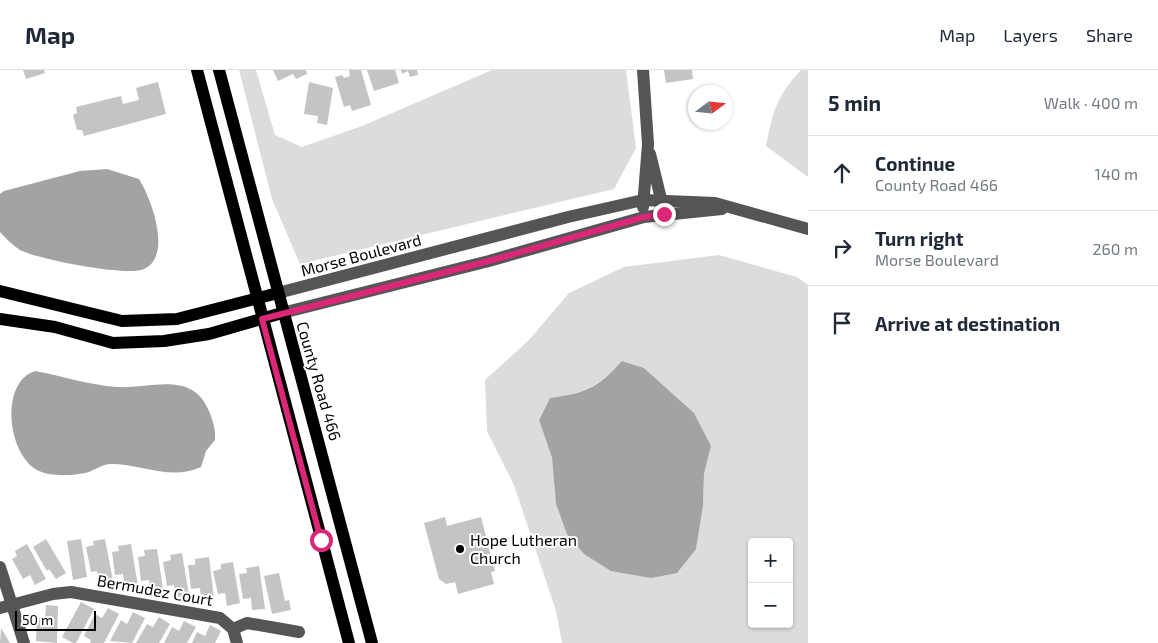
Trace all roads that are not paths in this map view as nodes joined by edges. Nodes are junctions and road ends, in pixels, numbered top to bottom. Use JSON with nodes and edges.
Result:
{"nodes":[{"id":1,"x":197,"y":70,"type":"edge"},
{"id":2,"x":220,"y":70,"type":"edge"},
{"id":3,"x":643,"y":70,"type":"edge"},
{"id":4,"x":648,"y":144,"type":"junction"},
{"id":5,"x":661,"y":199,"type":"junction"},
{"id":6,"x":643,"y":200,"type":"junction"},
{"id":7,"x":730,"y":208,"type":"junction"},
{"id":8,"x":664,"y":214,"type":"junction"},
{"id":9,"x":644,"y":217,"type":"junction"},
{"id":10,"x":808,"y":229,"type":"edge"},
{"id":11,"x":0,"y":291,"type":"edge"},
{"id":12,"x":278,"y":293,"type":"junction"},
{"id":13,"x":256,"y":298,"type":"junction"},
{"id":14,"x":282,"y":313,"type":"junction"},
{"id":15,"x":0,"y":318,"type":"edge"},
{"id":16,"x":262,"y":319,"type":"junction"},
{"id":17,"x":1,"y":571,"type":"edge"},
{"id":18,"x":6,"y":607,"type":"edge"},
{"id":19,"x":233,"y":629,"type":"junction"},
{"id":20,"x":299,"y":632,"type":"dead end"},
{"id":21,"x":24,"y":643,"type":"edge"},
{"id":22,"x":237,"y":643,"type":"edge"},
{"id":23,"x":349,"y":643,"type":"edge"},
{"id":24,"x":372,"y":643,"type":"edge"}],
"edges":[{"from":1,"to":13,"type":"main road"},
{"from":2,"to":12,"type":"main road","name":"County Road 466"},
{"from":3,"to":4,"type":"street"},
{"from":4,"to":5,"type":"street"},
{"from":4,"to":6,"type":"street"},
{"from":5,"to":6,"type":"street","name":"Morse Boulevard"},
{"from":5,"to":7,"type":"street","name":"Morse Boulevard"},
{"from":5,"to":8,"type":"street"},
{"from":6,"to":9,"type":"street"},
{"from":6,"to":12,"type":"street","name":"Morse Boulevard"},
{"from":7,"to":8,"type":"street","name":"Morse Boulevard"},
{"from":7,"to":10,"type":"street","name":"Morse Boulevard"},
{"from":8,"to":9,"type":"street","name":"Morse Boulevard"},
{"from":9,"to":14,"type":"street","name":"Morse Boulevard"},
{"from":11,"to":13,"type":"main road","name":"Morse Boulevard"},
{"from":12,"to":13,"type":"main road","name":"Morse Boulevard"},
{"from":12,"to":14,"type":"main road","name":"County Road 466"},
{"from":13,"to":16,"type":"main road"},
{"from":14,"to":16,"type":"main road","name":"Morse Boulevard"},
{"from":14,"to":24,"type":"main road","name":"County Road 466"},
{"from":15,"to":16,"type":"main road","name":"Morse Boulevard"},
{"from":16,"to":23,"type":"main road"},
{"from":17,"to":18,"type":"street"},
{"from":18,"to":19,"type":"street","name":"Bermudez Court"},
{"from":18,"to":21,"type":"street"},
{"from":19,"to":20,"type":"street"},
{"from":19,"to":22,"type":"street"}]}
